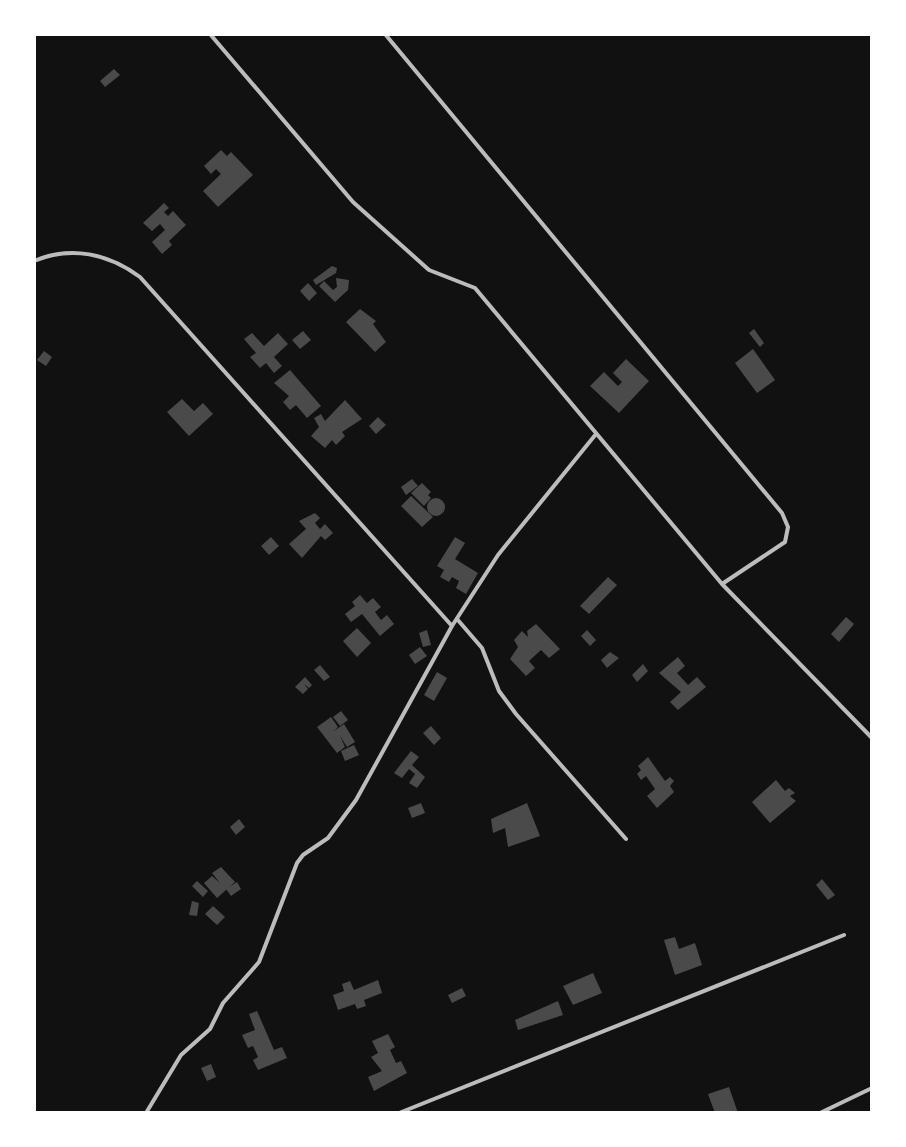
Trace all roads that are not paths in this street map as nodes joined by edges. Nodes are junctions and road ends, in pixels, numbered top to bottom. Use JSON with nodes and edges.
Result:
{"nodes":[{"id":1,"x":210,"y":34,"type":"edge"},
{"id":2,"x":385,"y":34,"type":"edge"},
{"id":3,"x":34,"y":261,"type":"edge"},
{"id":4,"x":596,"y":434,"type":"junction"},
{"id":5,"x":722,"y":584,"type":"junction"},
{"id":6,"x":457,"y":619,"type":"junction"},
{"id":7,"x":452,"y":626,"type":"junction"},
{"id":8,"x":872,"y":738,"type":"edge"},
{"id":9,"x":626,"y":839,"type":"dead end"},
{"id":10,"x":844,"y":935,"type":"dead end"},
{"id":11,"x":872,"y":1088,"type":"edge"},
{"id":12,"x":146,"y":1113,"type":"edge"},
{"id":13,"x":399,"y":1113,"type":"edge"},
{"id":14,"x":820,"y":1113,"type":"edge"}],
"edges":[{"from":1,"to":4,"type":"street"},
{"from":2,"to":5,"type":"street"},
{"from":3,"to":7,"type":"street"},
{"from":4,"to":5,"type":"street"},
{"from":4,"to":6,"type":"street"},
{"from":5,"to":8,"type":"street"},
{"from":6,"to":7,"type":"street"},
{"from":6,"to":9,"type":"street"},
{"from":7,"to":12,"type":"street"},
{"from":10,"to":13,"type":"street"},
{"from":11,"to":14,"type":"street"}]}
